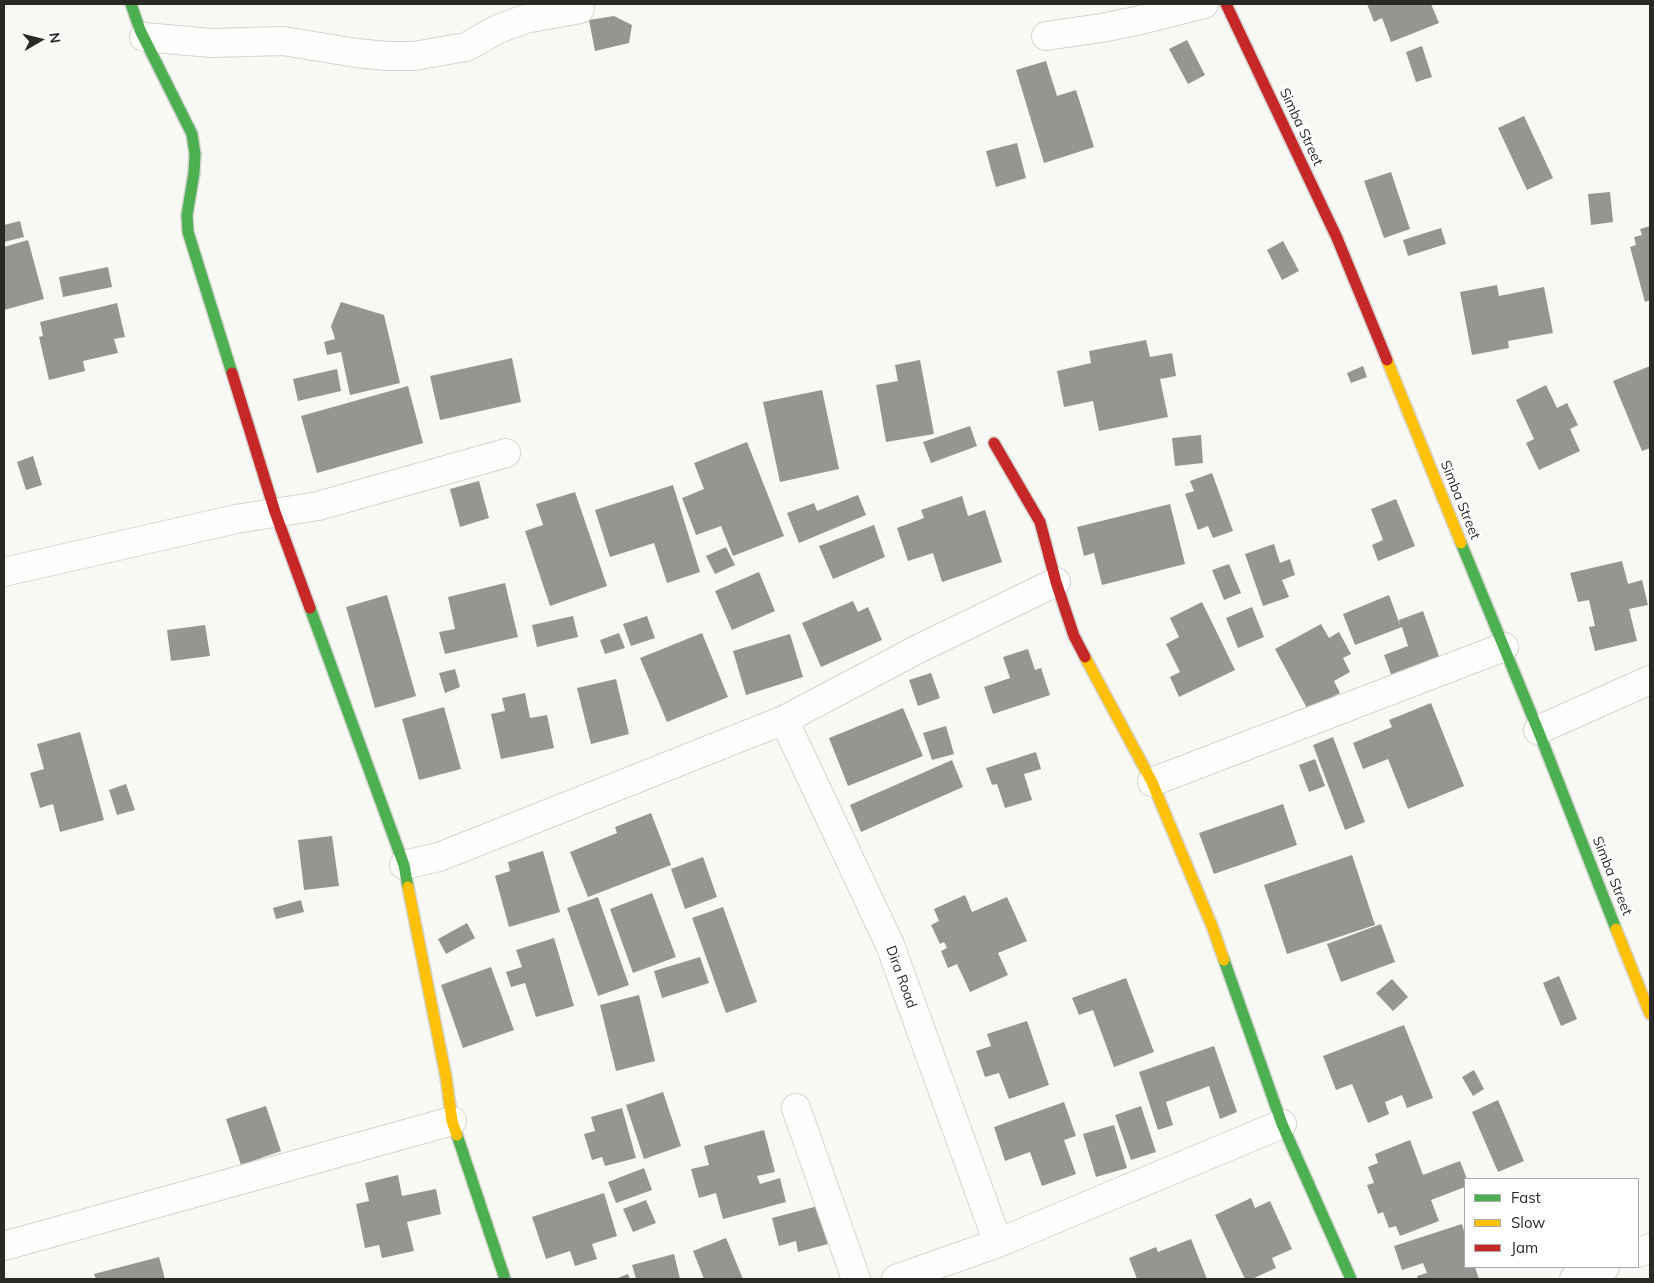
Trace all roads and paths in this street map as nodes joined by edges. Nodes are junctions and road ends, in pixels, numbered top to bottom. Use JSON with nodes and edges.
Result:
{"nodes":[{"id":1,"x":131,"y":4,"type":"edge"},
{"id":2,"x":1204,"y":4,"type":"edge"},
{"id":3,"x":1226,"y":4,"type":"edge"},
{"id":4,"x":580,"y":9,"type":"dead end"},
{"id":5,"x":1046,"y":36,"type":"dead end"},
{"id":6,"x":144,"y":37,"type":"junction"},
{"id":7,"x":994,"y":443,"type":"dead end"},
{"id":8,"x":506,"y":452,"type":"dead end"},
{"id":9,"x":275,"y":512,"type":"junction"},
{"id":10,"x":4,"y":572,"type":"edge"},
{"id":11,"x":1056,"y":582,"type":"junction"},
{"id":12,"x":1504,"y":647,"type":"junction"},
{"id":13,"x":1650,"y":680,"type":"edge"},
{"id":14,"x":784,"y":720,"type":"junction"},
{"id":15,"x":1538,"y":730,"type":"junction"},
{"id":16,"x":1152,"y":782,"type":"junction"},
{"id":17,"x":404,"y":865,"type":"junction"},
{"id":18,"x":1650,"y":1014,"type":"edge"},
{"id":19,"x":796,"y":1108,"type":"dead end"},
{"id":20,"x":452,"y":1120,"type":"junction"},
{"id":21,"x":1282,"y":1124,"type":"junction"},
{"id":22,"x":998,"y":1243,"type":"junction"},
{"id":23,"x":4,"y":1246,"type":"edge"},
{"id":24,"x":1602,"y":1268,"type":"edge"},
{"id":25,"x":505,"y":1279,"type":"edge"},
{"id":26,"x":856,"y":1279,"type":"edge"},
{"id":27,"x":896,"y":1279,"type":"edge"},
{"id":28,"x":1351,"y":1279,"type":"edge"},
{"id":29,"x":1574,"y":1279,"type":"edge"}],
"edges":[{"from":1,"to":6,"type":"street"},
{"from":2,"to":5,"type":"street"},
{"from":3,"to":12,"type":"street","name":"Simba Street"},
{"from":4,"to":6,"type":"street"},
{"from":6,"to":9,"type":"street"},
{"from":7,"to":11,"type":"street"},
{"from":8,"to":9,"type":"street"},
{"from":9,"to":10,"type":"street"},
{"from":9,"to":17,"type":"street"},
{"from":11,"to":14,"type":"street"},
{"from":11,"to":16,"type":"street"},
{"from":12,"to":15,"type":"street","name":"Simba Street"},
{"from":12,"to":16,"type":"street"},
{"from":13,"to":15,"type":"street"},
{"from":14,"to":17,"type":"street"},
{"from":14,"to":22,"type":"street","name":"Dira Road"},
{"from":15,"to":18,"type":"street","name":"Simba Street"},
{"from":16,"to":21,"type":"street"},
{"from":17,"to":20,"type":"street"},
{"from":19,"to":26,"type":"street"},
{"from":20,"to":23,"type":"street"},
{"from":20,"to":25,"type":"street"},
{"from":21,"to":22,"type":"street"},
{"from":21,"to":28,"type":"street"},
{"from":22,"to":27,"type":"street"},
{"from":24,"to":29,"type":"street"}]}
